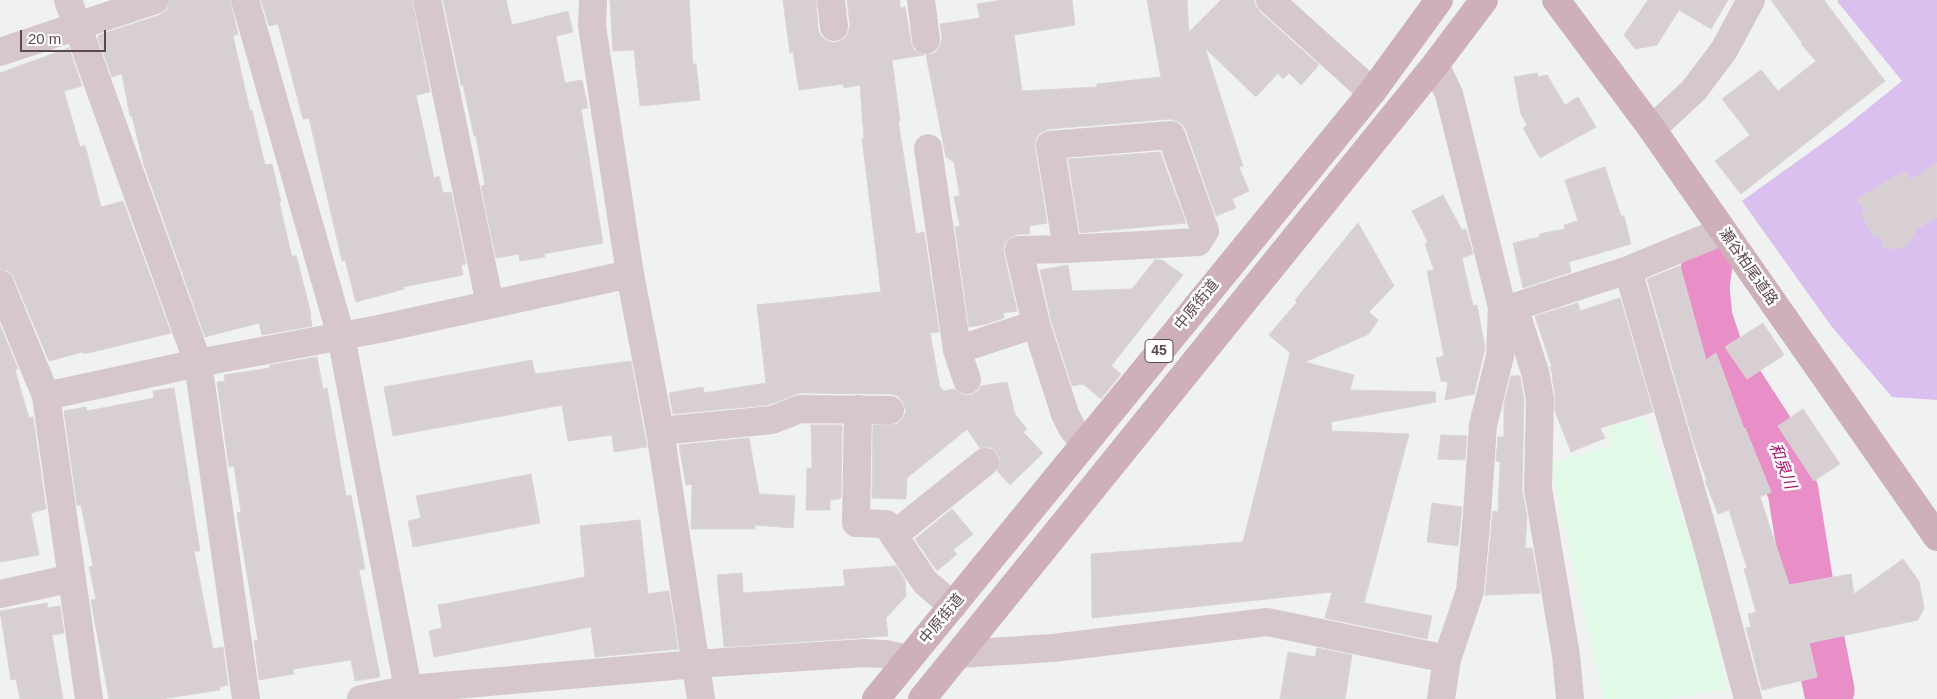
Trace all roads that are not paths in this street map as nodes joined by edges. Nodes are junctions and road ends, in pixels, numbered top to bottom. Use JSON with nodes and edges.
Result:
{"nodes":[{"id":1,"x":68,"y":0,"type":"edge"},
{"id":2,"x":155,"y":0,"type":"edge"},
{"id":3,"x":246,"y":0,"type":"edge"},
{"id":4,"x":427,"y":0,"type":"edge"},
{"id":5,"x":593,"y":0,"type":"edge"},
{"id":6,"x":831,"y":0,"type":"edge"},
{"id":7,"x":921,"y":0,"type":"edge"},
{"id":8,"x":1270,"y":0,"type":"edge"},
{"id":9,"x":1439,"y":0,"type":"edge"},
{"id":10,"x":1484,"y":0,"type":"edge"},
{"id":11,"x":1556,"y":0,"type":"edge"},
{"id":12,"x":1751,"y":0,"type":"edge"},
{"id":13,"x":78,"y":26,"type":"junction"},
{"id":14,"x":834,"y":27,"type":"dead end"},
{"id":15,"x":926,"y":40,"type":"dead end"},
{"id":16,"x":0,"y":52,"type":"edge"},
{"id":17,"x":1434,"y":65,"type":"junction"},
{"id":18,"x":1372,"y":92,"type":"junction"},
{"id":19,"x":1652,"y":129,"type":"junction"},
{"id":20,"x":928,"y":148,"type":"dead end"},
{"id":21,"x":1723,"y":231,"type":"junction"},
{"id":22,"x":1067,"y":249,"type":"junction"},
{"id":23,"x":1628,"y":270,"type":"junction"},
{"id":24,"x":630,"y":274,"type":"junction"},
{"id":25,"x":0,"y":284,"type":"edge"},
{"id":26,"x":490,"y":304,"type":"junction"},
{"id":27,"x":1508,"y":307,"type":"junction"},
{"id":28,"x":1036,"y":324,"type":"junction"},
{"id":29,"x":341,"y":336,"type":"junction"},
{"id":30,"x":957,"y":350,"type":"junction"},
{"id":31,"x":198,"y":363,"type":"junction"},
{"id":32,"x":967,"y":380,"type":"dead end"},
{"id":33,"x":46,"y":396,"type":"junction"},
{"id":34,"x":858,"y":409,"type":"junction"},
{"id":35,"x":890,"y":410,"type":"dead end"},
{"id":36,"x":660,"y":431,"type":"junction"},
{"id":37,"x":1084,"y":442,"type":"junction"},
{"id":38,"x":986,"y":462,"type":"dead end"},
{"id":39,"x":894,"y":535,"type":"junction"},
{"id":40,"x":1937,"y":537,"type":"edge"},
{"id":41,"x":72,"y":578,"type":"junction"},
{"id":42,"x":0,"y":594,"type":"edge"},
{"id":43,"x":953,"y":606,"type":"junction"},
{"id":44,"x":959,"y":654,"type":"junction"},
{"id":45,"x":908,"y":659,"type":"junction"},
{"id":46,"x":1448,"y":659,"type":"junction"},
{"id":47,"x":696,"y":664,"type":"junction"},
{"id":48,"x":409,"y":694,"type":"edge"},
{"id":49,"x":89,"y":699,"type":"edge"},
{"id":50,"x":246,"y":699,"type":"edge"},
{"id":51,"x":361,"y":699,"type":"edge"},
{"id":52,"x":701,"y":699,"type":"edge"},
{"id":53,"x":876,"y":699,"type":"edge"},
{"id":54,"x":922,"y":699,"type":"edge"},
{"id":55,"x":1441,"y":699,"type":"edge"},
{"id":56,"x":1570,"y":699,"type":"edge"},
{"id":57,"x":1748,"y":699,"type":"edge"}],
"edges":[{"from":1,"to":13,"type":"street"},
{"from":2,"to":13,"type":"street"},
{"from":3,"to":29,"type":"street"},
{"from":4,"to":26,"type":"street"},
{"from":5,"to":24,"type":"street"},
{"from":6,"to":14,"type":"street"},
{"from":7,"to":15,"type":"street"},
{"from":8,"to":18,"type":"street"},
{"from":9,"to":18,"type":"main road","name":"中原街道","number":"45"},
{"from":10,"to":17,"type":"main road","number":"45"},
{"from":11,"to":19,"type":"main road","name":"瀬谷柏尾道路"},
{"from":12,"to":19,"type":"street"},
{"from":13,"to":16,"type":"street"},
{"from":13,"to":31,"type":"street"},
{"from":17,"to":27,"type":"street"},
{"from":17,"to":44,"type":"main road","number":"45"},
{"from":18,"to":37,"type":"main road","name":"中原街道","number":"45"},
{"from":19,"to":21,"type":"main road","name":"瀬谷柏尾道路"},
{"from":20,"to":30,"type":"street"},
{"from":21,"to":23,"type":"street"},
{"from":21,"to":40,"type":"main road","name":"瀬谷柏尾道路"},
{"from":22,"to":22,"type":"street"},
{"from":22,"to":28,"type":"street"},
{"from":23,"to":27,"type":"street"},
{"from":23,"to":57,"type":"street"},
{"from":24,"to":26,"type":"street"},
{"from":24,"to":36,"type":"street"},
{"from":25,"to":33,"type":"street"},
{"from":26,"to":29,"type":"street"},
{"from":27,"to":46,"type":"street"},
{"from":27,"to":56,"type":"street"},
{"from":28,"to":30,"type":"street"},
{"from":28,"to":37,"type":"street"},
{"from":29,"to":31,"type":"street"},
{"from":29,"to":48,"type":"street"},
{"from":30,"to":32,"type":"street"},
{"from":31,"to":33,"type":"street"},
{"from":31,"to":50,"type":"street"},
{"from":33,"to":41,"type":"street"},
{"from":34,"to":35,"type":"street"},
{"from":34,"to":36,"type":"street"},
{"from":34,"to":39,"type":"street"},
{"from":36,"to":47,"type":"street"},
{"from":37,"to":43,"type":"main road","name":"中原街道","number":"45"},
{"from":38,"to":39,"type":"street"},
{"from":39,"to":43,"type":"street"},
{"from":41,"to":42,"type":"street"},
{"from":41,"to":49,"type":"street"},
{"from":43,"to":45,"type":"main road","name":"中原街道","number":"45"},
{"from":44,"to":46,"type":"street"},
{"from":44,"to":54,"type":"main road","number":"45"},
{"from":45,"to":47,"type":"street"},
{"from":45,"to":53,"type":"main road","name":"中原街道","number":"45"},
{"from":46,"to":55,"type":"street"},
{"from":47,"to":48,"type":"street"},
{"from":47,"to":52,"type":"street"},
{"from":48,"to":51,"type":"street"}]}
